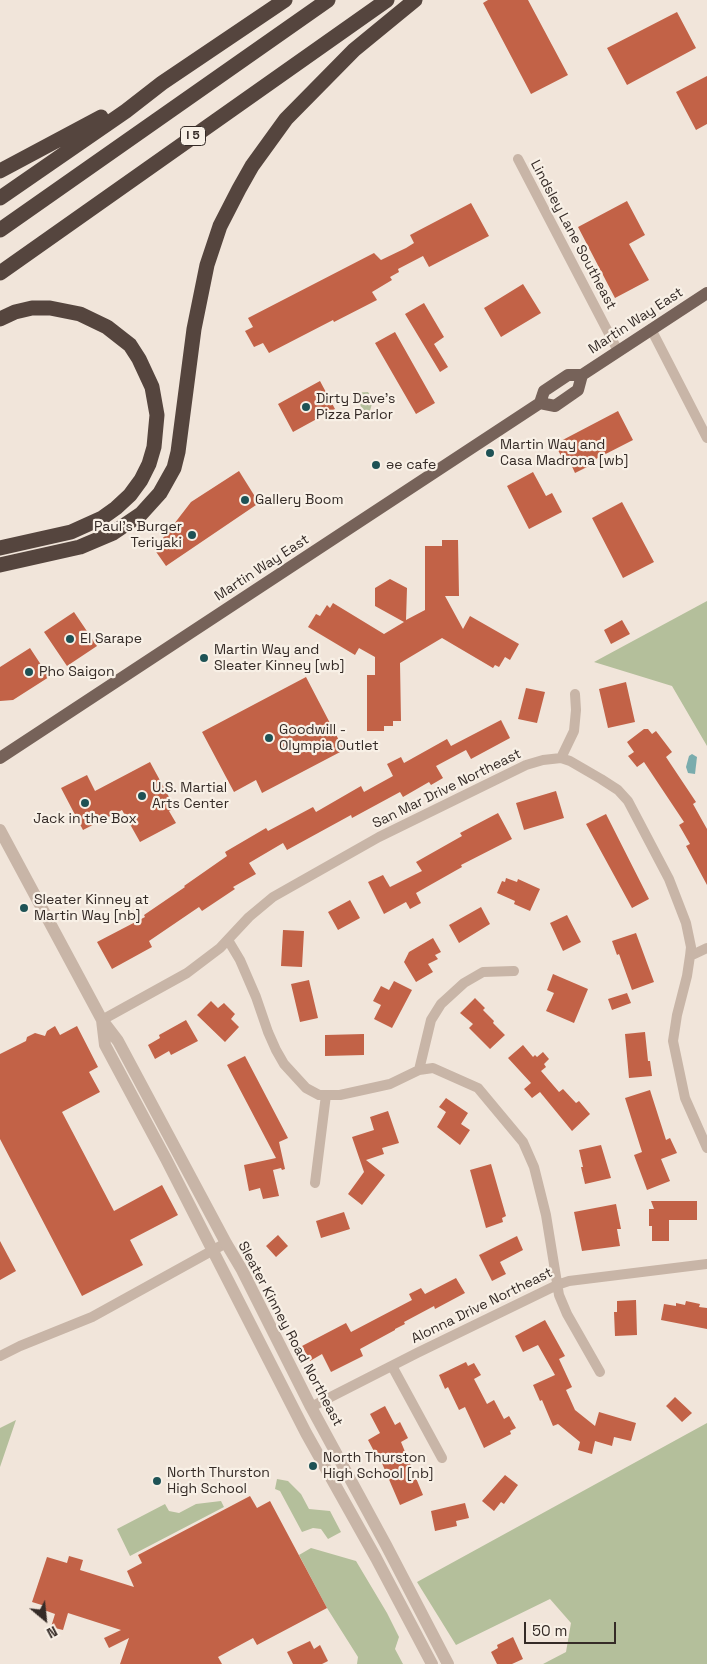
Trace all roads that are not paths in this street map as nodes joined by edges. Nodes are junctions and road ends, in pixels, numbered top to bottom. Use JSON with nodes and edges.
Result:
{"nodes":[{"id":1,"x":285,"y":0,"type":"edge"},
{"id":2,"x":328,"y":0,"type":"edge"},
{"id":3,"x":387,"y":0,"type":"edge"},
{"id":4,"x":415,"y":0,"type":"edge"},
{"id":5,"x":162,"y":84,"type":"junction"},
{"id":6,"x":518,"y":159,"type":"dead end"},
{"id":7,"x":0,"y":171,"type":"edge"},
{"id":8,"x":0,"y":198,"type":"edge"},
{"id":9,"x":0,"y":230,"type":"edge"},
{"id":10,"x":0,"y":273,"type":"edge"},
{"id":11,"x":707,"y":293,"type":"edge"},
{"id":12,"x":0,"y":319,"type":"edge"},
{"id":13,"x":651,"y":330,"type":"junction"},
{"id":14,"x":618,"y":351,"type":"junction"},
{"id":15,"x":582,"y":375,"type":"junction"},
{"id":16,"x":540,"y":402,"type":"junction"},
{"id":17,"x":707,"y":438,"type":"edge"},
{"id":18,"x":0,"y":548,"type":"edge"},
{"id":19,"x":0,"y":565,"type":"edge"},
{"id":20,"x":575,"y":694,"type":"dead end"},
{"id":21,"x":0,"y":758,"type":"edge"},
{"id":22,"x":562,"y":758,"type":"junction"},
{"id":23,"x":0,"y":830,"type":"edge"},
{"id":24,"x":228,"y":940,"type":"junction"},
{"id":25,"x":707,"y":948,"type":"edge"},
{"id":26,"x":690,"y":956,"type":"junction"},
{"id":27,"x":514,"y":971,"type":"dead end"},
{"id":28,"x":102,"y":1020,"type":"junction"},
{"id":29,"x":419,"y":1070,"type":"junction"},
{"id":30,"x":326,"y":1095,"type":"junction"},
{"id":31,"x":707,"y":1148,"type":"edge"},
{"id":32,"x":314,"y":1183,"type":"dead end"},
{"id":33,"x":226,"y":1243,"type":"junction"},
{"id":34,"x":212,"y":1251,"type":"junction"},
{"id":35,"x":707,"y":1264,"type":"edge"},
{"id":36,"x":557,"y":1285,"type":"junction"},
{"id":37,"x":0,"y":1356,"type":"edge"},
{"id":38,"x":392,"y":1366,"type":"junction"},
{"id":39,"x":600,"y":1372,"type":"dead end"},
{"id":40,"x":311,"y":1407,"type":"junction"},
{"id":41,"x":442,"y":1458,"type":"dead end"},
{"id":42,"x":432,"y":1664,"type":"edge"},
{"id":43,"x":448,"y":1664,"type":"edge"}],
"edges":[{"from":1,"to":5,"type":"highway"},
{"from":2,"to":9,"type":"highway","number":"I 5"},
{"from":3,"to":10,"type":"highway","number":"I 5"},
{"from":4,"to":19,"type":"highway"},
{"from":5,"to":7,"type":"highway"},
{"from":5,"to":8,"type":"highway"},
{"from":6,"to":14,"type":"street","name":"Lindsley Lane Southeast"},
{"from":11,"to":13,"type":"main road","name":"Martin Way East"},
{"from":12,"to":18,"type":"highway"},
{"from":13,"to":14,"type":"main road","name":"Martin Way East"},
{"from":13,"to":17,"type":"street"},
{"from":14,"to":15,"type":"main road","name":"Martin Way East"},
{"from":15,"to":16,"type":"main road","name":"Martin Way East"},
{"from":15,"to":16,"type":"main road","name":"Martin Way East"},
{"from":16,"to":21,"type":"main road","name":"Martin Way East"},
{"from":20,"to":22,"type":"street"},
{"from":22,"to":24,"type":"street","name":"San Mar Drive Northeast"},
{"from":22,"to":26,"type":"street"},
{"from":23,"to":28,"type":"street","name":"Sleater Kinney Road Northeast"},
{"from":24,"to":28,"type":"street","name":"San Mar Drive Northeast"},
{"from":24,"to":30,"type":"street"},
{"from":25,"to":26,"type":"street"},
{"from":26,"to":31,"type":"street"},
{"from":27,"to":29,"type":"street"},
{"from":28,"to":33,"type":"street","name":"Sleater Kinney Road Northeast"},
{"from":28,"to":34,"type":"street","name":"Sleater Kinney Road Northeast"},
{"from":29,"to":30,"type":"street"},
{"from":29,"to":36,"type":"street"},
{"from":30,"to":32,"type":"street"},
{"from":33,"to":34,"type":"street"},
{"from":33,"to":40,"type":"street","name":"Sleater Kinney Road Northeast"},
{"from":34,"to":37,"type":"street"},
{"from":34,"to":42,"type":"street","name":"Sleater Kinney Road Northeast"},
{"from":35,"to":36,"type":"street","name":"Alonna Drive Northeast"},
{"from":36,"to":38,"type":"street","name":"Alonna Drive Northeast"},
{"from":36,"to":39,"type":"street"},
{"from":38,"to":40,"type":"street","name":"Alonna Drive Northeast"},
{"from":38,"to":41,"type":"street"},
{"from":40,"to":43,"type":"street","name":"Sleater Kinney Road Northeast"}]}
